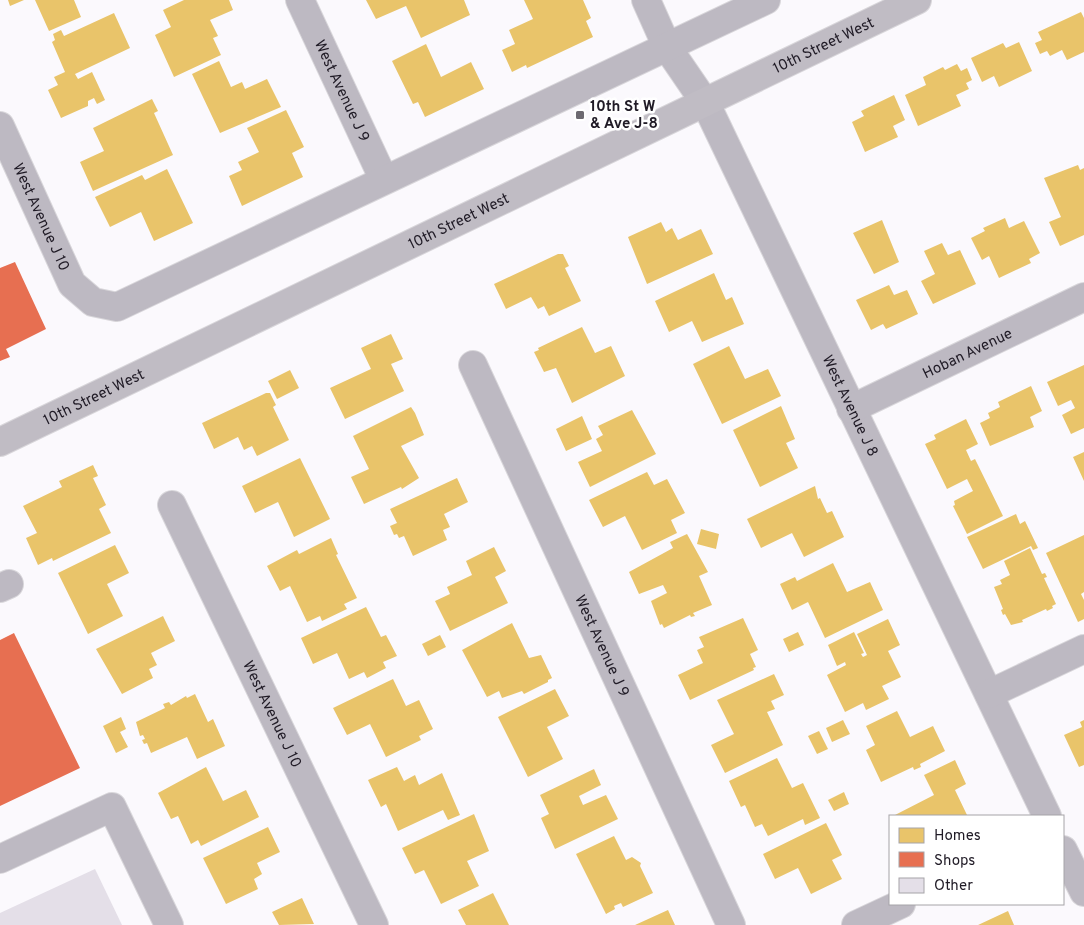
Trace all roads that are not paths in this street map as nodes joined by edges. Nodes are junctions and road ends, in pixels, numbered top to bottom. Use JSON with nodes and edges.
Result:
{"nodes":[{"id":1,"x":300,"y":0,"type":"edge"},
{"id":2,"x":646,"y":0,"type":"edge"},
{"id":3,"x":766,"y":0,"type":"edge"},
{"id":4,"x":917,"y":0,"type":"edge"},
{"id":5,"x":667,"y":47,"type":"junction"},
{"id":6,"x":706,"y":104,"type":"junction"},
{"id":7,"x":0,"y":126,"type":"edge"},
{"id":8,"x":384,"y":180,"type":"junction"},
{"id":9,"x":1084,"y":297,"type":"edge"},
{"id":10,"x":473,"y":365,"type":"dead end"},
{"id":11,"x":851,"y":409,"type":"junction"},
{"id":12,"x":0,"y":442,"type":"edge"},
{"id":13,"x":172,"y":505,"type":"dead end"},
{"id":14,"x":1084,"y":649,"type":"edge"},
{"id":15,"x":989,"y":694,"type":"junction"},
{"id":16,"x":1047,"y":815,"type":"edge"},
{"id":17,"x":1064,"y":852,"type":"edge"},
{"id":18,"x":0,"y":859,"type":"edge"},
{"id":19,"x":1084,"y":892,"type":"edge"},
{"id":20,"x":899,"y":905,"type":"edge"},
{"id":21,"x":169,"y":925,"type":"edge"},
{"id":22,"x":374,"y":925,"type":"edge"},
{"id":23,"x":731,"y":925,"type":"edge"},
{"id":24,"x":856,"y":925,"type":"edge"}],
"edges":[{"from":1,"to":8,"type":"street","name":"West Avenue J 9"},
{"from":2,"to":5,"type":"street","name":"West Avenue J 8"},
{"from":3,"to":5,"type":"street"},
{"from":4,"to":6,"type":"main road","name":"10th Street West"},
{"from":5,"to":6,"type":"street","name":"West Avenue J 8"},
{"from":5,"to":8,"type":"street"},
{"from":6,"to":11,"type":"street","name":"West Avenue J 8"},
{"from":6,"to":12,"type":"main road","name":"10th Street West"},
{"from":7,"to":8,"type":"street","name":"West Avenue J 10"},
{"from":9,"to":11,"type":"street","name":"Hoban Avenue"},
{"from":10,"to":23,"type":"street","name":"West Avenue J 9"},
{"from":11,"to":15,"type":"street","name":"West Avenue J 8"},
{"from":13,"to":22,"type":"street","name":"West Avenue J 10"},
{"from":14,"to":15,"type":"street"},
{"from":15,"to":16,"type":"street","name":"West Avenue J 8"},
{"from":17,"to":19,"type":"street"},
{"from":18,"to":21,"type":"street"},
{"from":20,"to":24,"type":"street"}]}
